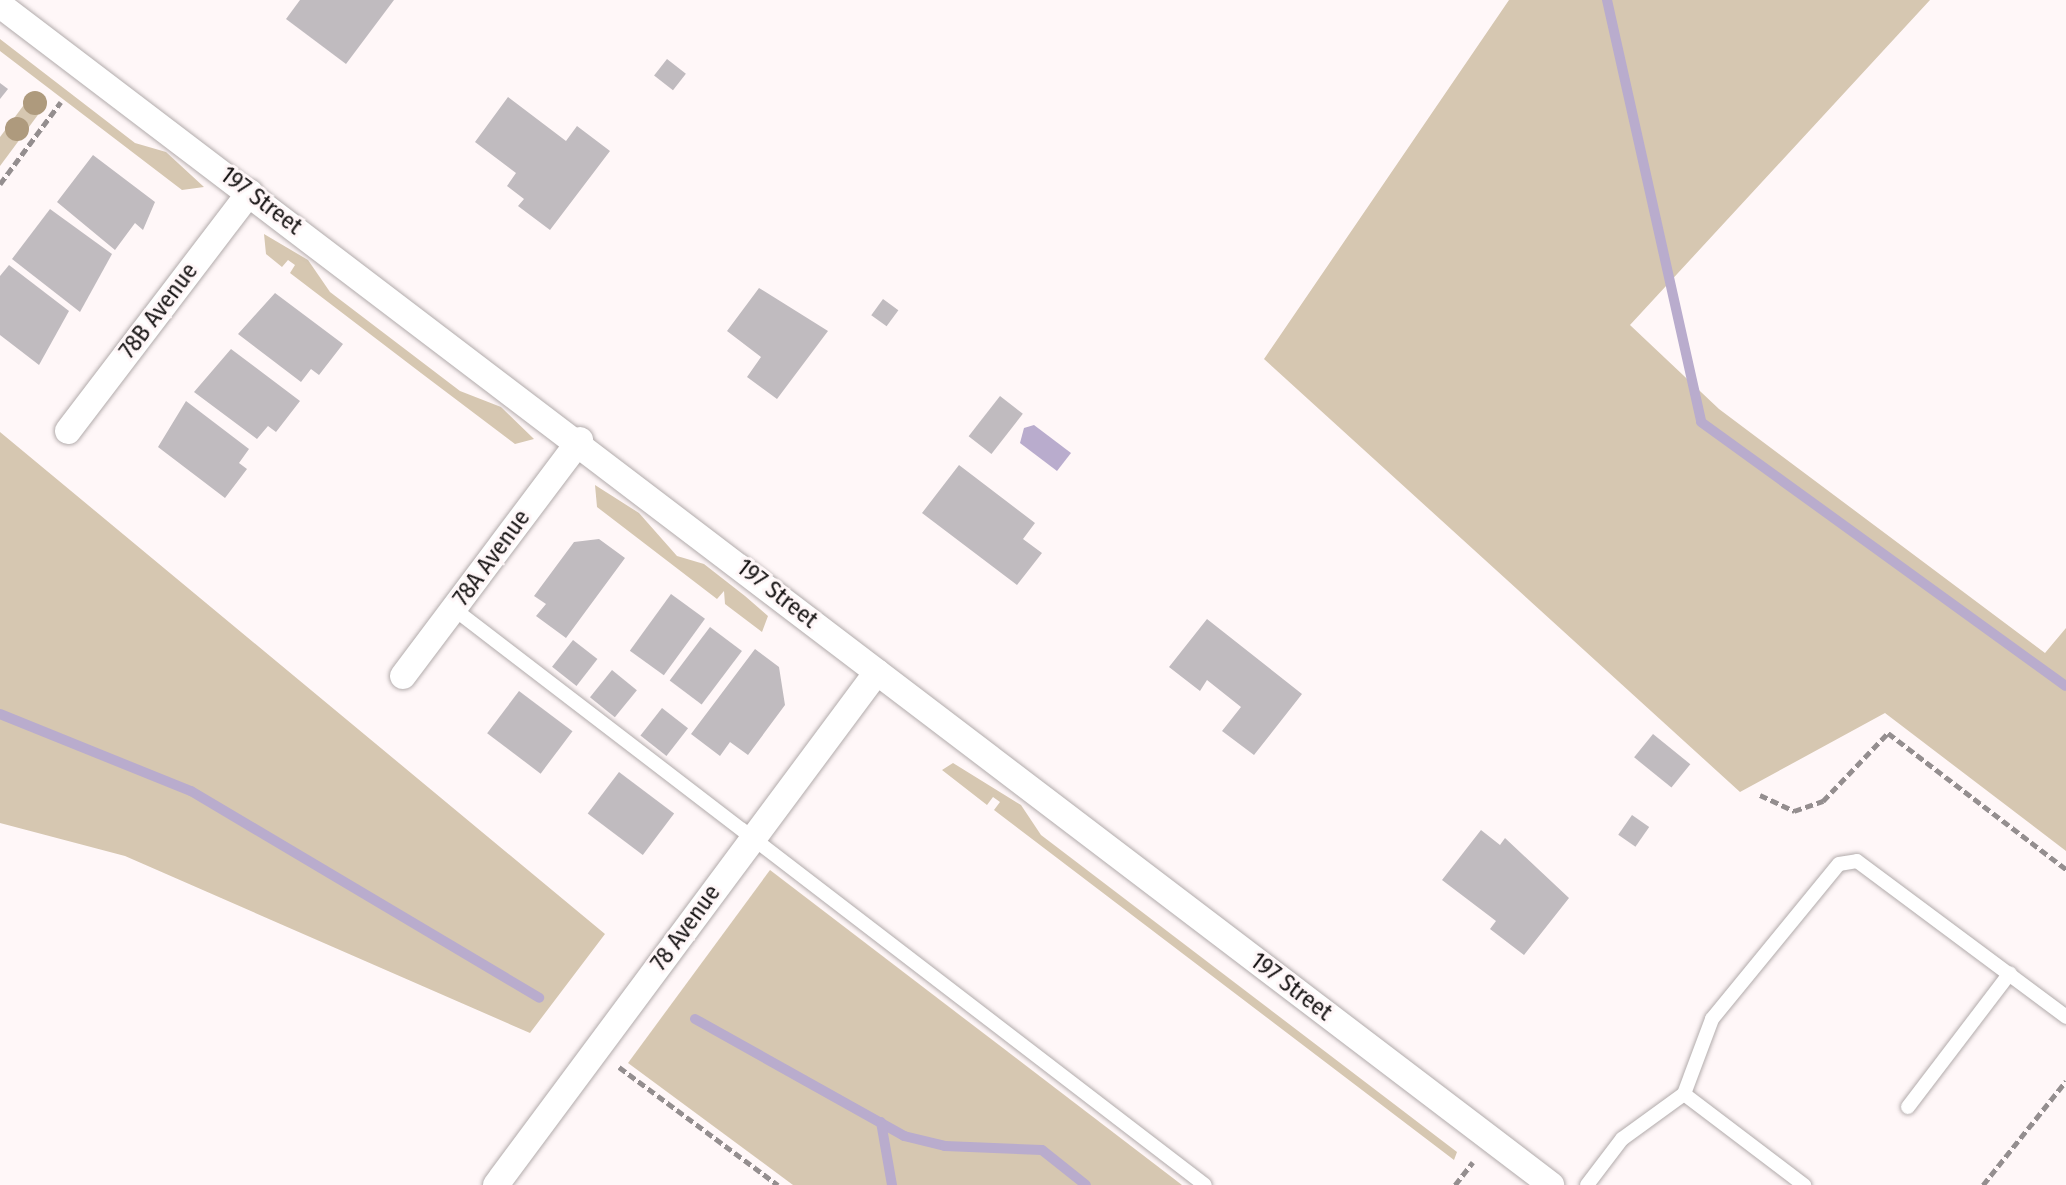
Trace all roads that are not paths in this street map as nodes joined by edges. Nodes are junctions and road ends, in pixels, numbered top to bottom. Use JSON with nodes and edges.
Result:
{"nodes":[{"id":1,"x":0,"y":5,"type":"edge"},
{"id":2,"x":250,"y":192,"type":"junction"},
{"id":3,"x":68,"y":431,"type":"dead end"},
{"id":4,"x":580,"y":440,"type":"junction"},
{"id":5,"x":454,"y":609,"type":"junction"},
{"id":6,"x":877,"y":672,"type":"junction"},
{"id":7,"x":403,"y":676,"type":"dead end"},
{"id":8,"x":751,"y":838,"type":"junction"},
{"id":9,"x":2010,"y":973,"type":"junction"},
{"id":10,"x":2066,"y":1017,"type":"edge"},
{"id":11,"x":1684,"y":1094,"type":"junction"},
{"id":12,"x":1908,"y":1107,"type":"dead end"},
{"id":13,"x":496,"y":1185,"type":"edge"},
{"id":14,"x":1205,"y":1185,"type":"edge"},
{"id":15,"x":1551,"y":1185,"type":"edge"},
{"id":16,"x":1587,"y":1185,"type":"edge"},
{"id":17,"x":1804,"y":1185,"type":"edge"}],
"edges":[{"from":1,"to":2,"type":"street","name":"197 Street"},
{"from":2,"to":3,"type":"street","name":"78B Avenue"},
{"from":2,"to":4,"type":"street","name":"197 Street"},
{"from":4,"to":5,"type":"street","name":"78A Avenue"},
{"from":4,"to":6,"type":"street","name":"197 Street"},
{"from":5,"to":7,"type":"street","name":"78A Avenue"},
{"from":5,"to":8,"type":"lane"},
{"from":6,"to":8,"type":"street","name":"78 Avenue"},
{"from":6,"to":15,"type":"street","name":"197 Street"},
{"from":8,"to":13,"type":"street","name":"78 Avenue"},
{"from":8,"to":14,"type":"lane"},
{"from":9,"to":10,"type":"lane"},
{"from":9,"to":11,"type":"lane"},
{"from":9,"to":12,"type":"lane"},
{"from":11,"to":16,"type":"lane"},
{"from":11,"to":17,"type":"lane"}]}
